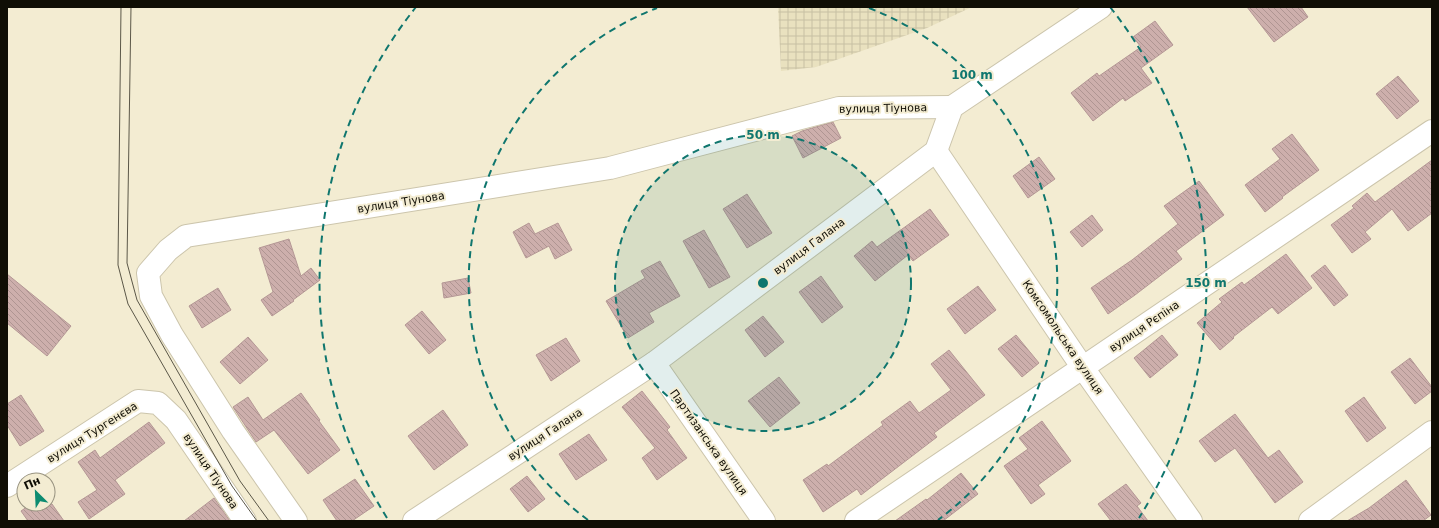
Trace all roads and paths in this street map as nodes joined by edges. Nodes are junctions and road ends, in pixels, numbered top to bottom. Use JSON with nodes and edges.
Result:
{"nodes":[{"id":1,"x":1101,"y":7,"type":"edge"},
{"id":2,"x":952,"y":107,"type":"junction"},
{"id":3,"x":1432,"y":131,"type":"edge"},
{"id":4,"x":936,"y":151,"type":"junction"},
{"id":5,"x":654,"y":363,"type":"junction"},
{"id":6,"x":1083,"y":368,"type":"junction"},
{"id":7,"x":176,"y":420,"type":"joint"},
{"id":8,"x":1432,"y":432,"type":"edge"},
{"id":9,"x":7,"y":486,"type":"edge"},
{"id":10,"x":245,"y":521,"type":"edge"},
{"id":11,"x":296,"y":521,"type":"edge"},
{"id":12,"x":414,"y":521,"type":"edge"},
{"id":13,"x":764,"y":521,"type":"edge"},
{"id":14,"x":856,"y":521,"type":"edge"},
{"id":15,"x":1191,"y":521,"type":"edge"},
{"id":16,"x":1310,"y":521,"type":"edge"}],
"edges":[{"from":1,"to":2,"type":"street"},
{"from":2,"to":4,"type":"street"},
{"from":2,"to":11,"type":"street","name":"вулиця Тіунова"},
{"from":3,"to":6,"type":"street","name":"вулиця Рєпіна"},
{"from":4,"to":5,"type":"street","name":"вулиця Галана"},
{"from":4,"to":6,"type":"street","name":"Комсомольська вулиця"},
{"from":5,"to":12,"type":"street","name":"вулиця Галана"},
{"from":5,"to":13,"type":"street","name":"Партизанська вулиця"},
{"from":6,"to":14,"type":"street","name":"вулиця Рєпіна"},
{"from":6,"to":15,"type":"street","name":"Комсомольська вулиця"},
{"from":7,"to":9,"type":"street","name":"вулиця Тургенєва"},
{"from":7,"to":10,"type":"street","name":"вулиця Тіунова"},
{"from":8,"to":16,"type":"street"}]}
